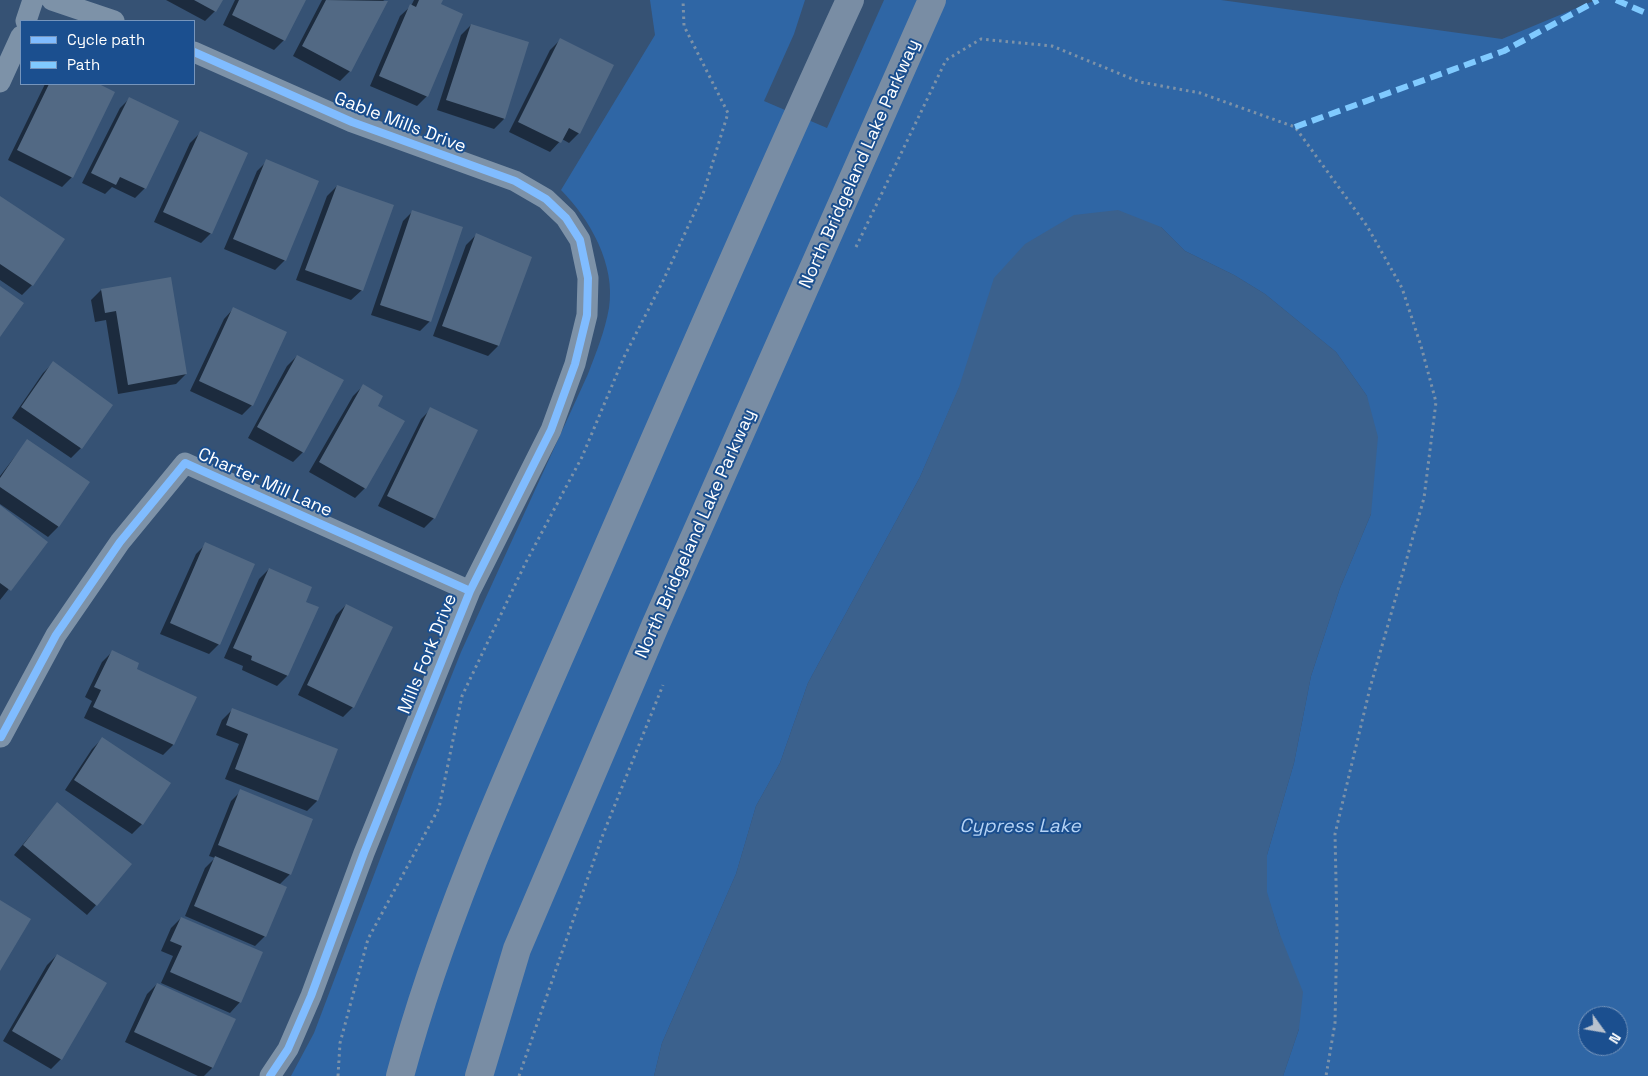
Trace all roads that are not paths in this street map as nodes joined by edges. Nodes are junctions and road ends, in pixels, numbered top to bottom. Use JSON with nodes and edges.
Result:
{"nodes":[{"id":1,"x":33,"y":0,"type":"edge"},
{"id":2,"x":52,"y":0,"type":"edge"},
{"id":3,"x":850,"y":0,"type":"edge"},
{"id":4,"x":932,"y":0,"type":"edge"},
{"id":5,"x":26,"y":20,"type":"edge"},
{"id":6,"x":111,"y":20,"type":"edge"},
{"id":7,"x":20,"y":38,"type":"edge"},
{"id":8,"x":195,"y":52,"type":"edge"},
{"id":9,"x":0,"y":82,"type":"edge"},
{"id":10,"x":580,"y":240,"type":"joint"},
{"id":11,"x":470,"y":591,"type":"junction"},
{"id":12,"x":1,"y":737,"type":"edge"},
{"id":13,"x":270,"y":1076,"type":"edge"},
{"id":14,"x":400,"y":1076,"type":"edge"},
{"id":15,"x":480,"y":1076,"type":"edge"}],
"edges":[{"from":1,"to":5,"type":"street"},
{"from":2,"to":6,"type":"street"},
{"from":3,"to":14,"type":"main road"},
{"from":4,"to":15,"type":"main road","name":"North Bridgeland Lake Parkway"},
{"from":7,"to":9,"type":"street"},
{"from":8,"to":10,"type":"street","name":"Gable Mills Drive"},
{"from":10,"to":11,"type":"street","name":"Mills Fork Drive"},
{"from":11,"to":12,"type":"street","name":"Charter Mill Lane"},
{"from":11,"to":13,"type":"street","name":"Mills Fork Drive"}]}
